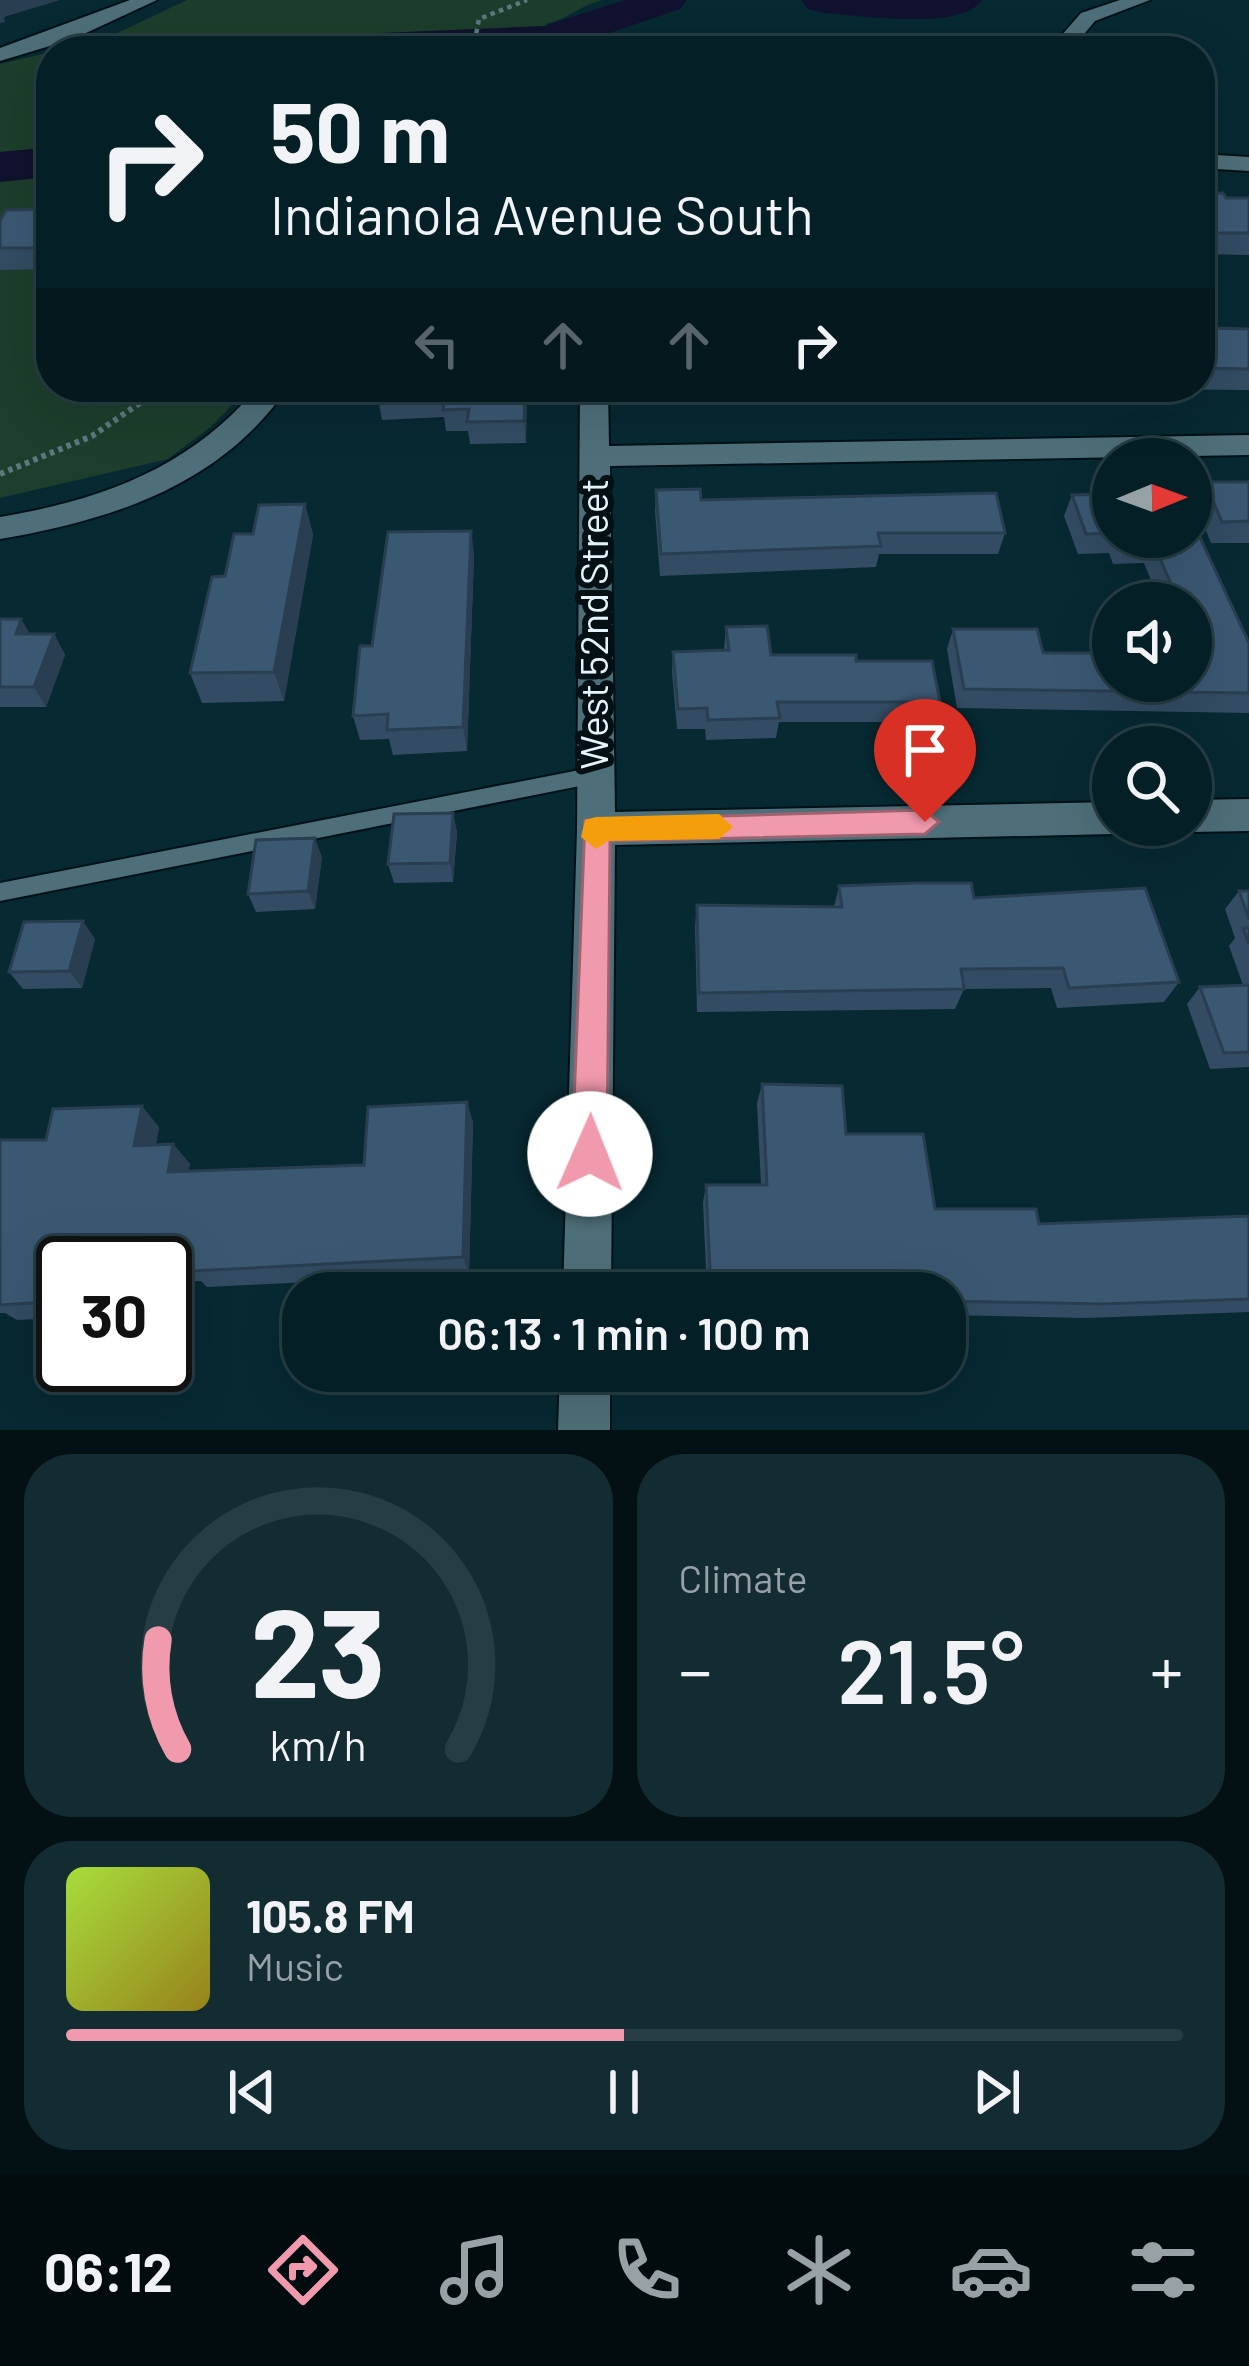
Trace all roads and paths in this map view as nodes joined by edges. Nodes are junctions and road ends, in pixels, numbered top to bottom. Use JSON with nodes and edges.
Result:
{"nodes":[{"id":1,"x":147,"y":0,"type":"edge"},
{"id":2,"x":527,"y":0,"type":"edge"},
{"id":3,"x":1141,"y":0,"type":"edge"},
{"id":4,"x":63,"y":36,"type":"edge"},
{"id":5,"x":475,"y":36,"type":"edge"},
{"id":6,"x":1072,"y":36,"type":"edge"},
{"id":7,"x":36,"y":44,"type":"edge"},
{"id":8,"x":0,"y":55,"type":"edge"},
{"id":9,"x":1215,"y":161,"type":"edge"},
{"id":10,"x":1249,"y":164,"type":"edge"},
{"id":11,"x":146,"y":402,"type":"edge"},
{"id":12,"x":264,"y":402,"type":"edge"},
{"id":13,"x":594,"y":402,"type":"edge"},
{"id":14,"x":1249,"y":445,"type":"edge"},
{"id":15,"x":594,"y":456,"type":"junction"},
{"id":16,"x":0,"y":474,"type":"edge"},
{"id":17,"x":0,"y":528,"type":"edge"},
{"id":18,"x":595,"y":775,"type":"junction"},
{"id":19,"x":1249,"y":815,"type":"edge"},
{"id":20,"x":1212,"y":816,"type":"edge"},
{"id":21,"x":1092,"y":818,"type":"edge"},
{"id":22,"x":596,"y":829,"type":"junction"},
{"id":23,"x":0,"y":892,"type":"edge"},
{"id":24,"x":586,"y":1272,"type":"edge"},
{"id":25,"x":585,"y":1392,"type":"edge"},
{"id":26,"x":584,"y":1430,"type":"edge"}],
"edges":[{"from":1,"to":4,"type":"street"},
{"from":2,"to":5,"type":"path"},
{"from":3,"to":6,"type":"street"},
{"from":7,"to":8,"type":"street"},
{"from":9,"to":10,"type":"street"},
{"from":11,"to":16,"type":"path"},
{"from":12,"to":17,"type":"street"},
{"from":13,"to":15,"type":"street","name":"West 52nd Street"},
{"from":14,"to":15,"type":"street"},
{"from":15,"to":18,"type":"street","name":"West 52nd Street"},
{"from":18,"to":22,"type":"street","name":"West 52nd Street"},
{"from":18,"to":23,"type":"lane"},
{"from":19,"to":20,"type":"street"},
{"from":21,"to":22,"type":"street"},
{"from":22,"to":24,"type":"street","name":"West 52nd Street"},
{"from":25,"to":26,"type":"street"}]}
